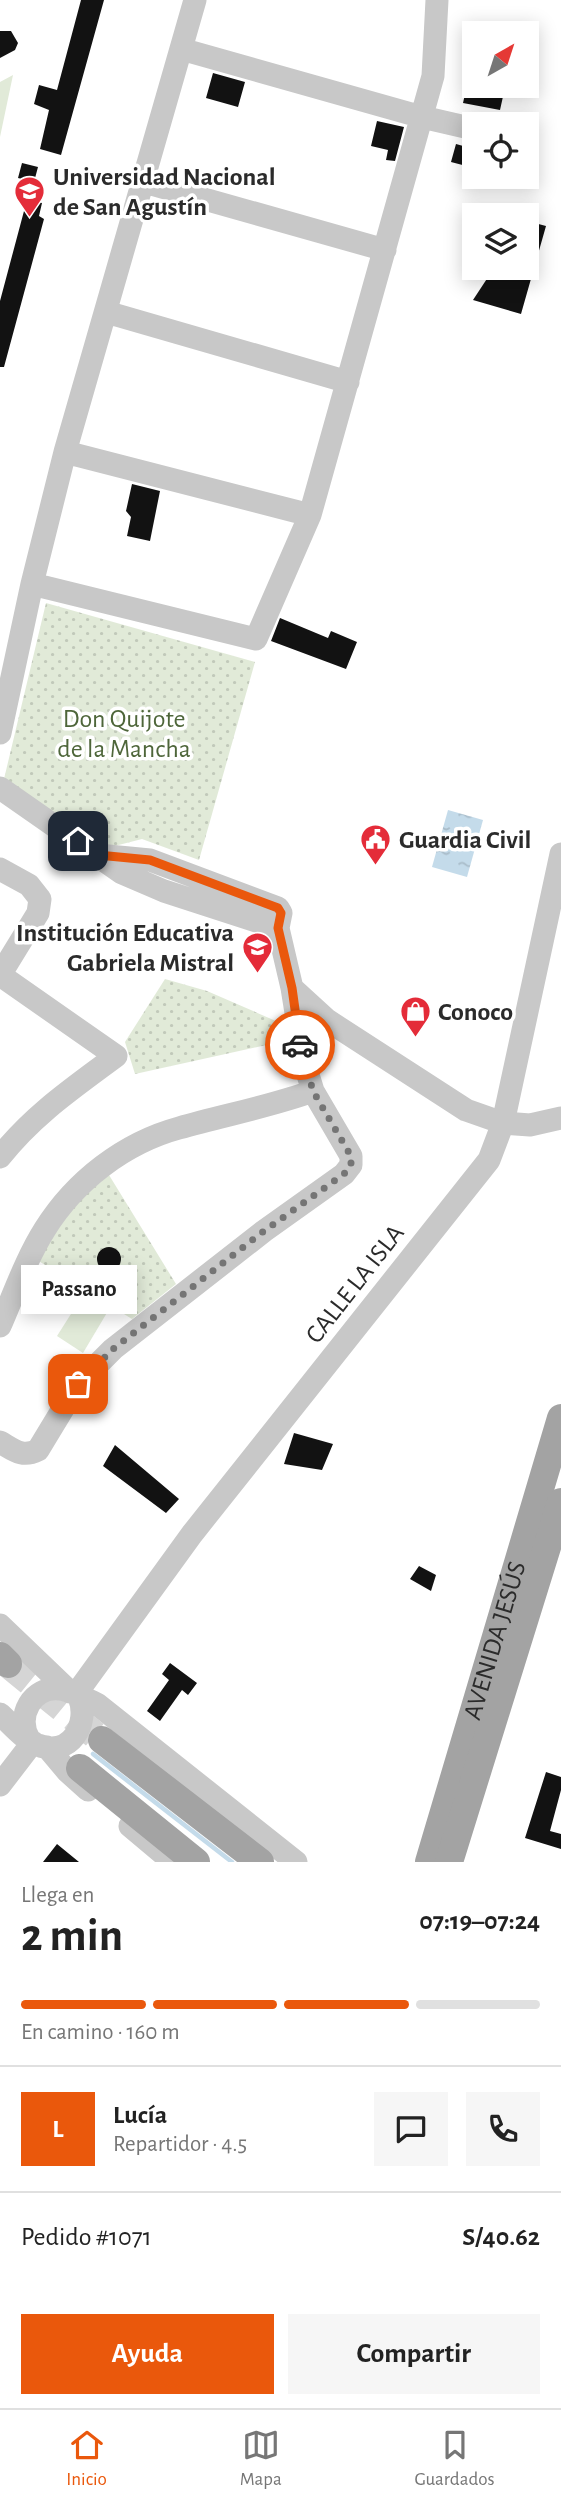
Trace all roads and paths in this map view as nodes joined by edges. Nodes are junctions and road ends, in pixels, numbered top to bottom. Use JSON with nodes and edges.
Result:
{"nodes":[{"id":1,"x":195,"y":0,"type":"edge"},
{"id":2,"x":437,"y":0,"type":"edge"},
{"id":3,"x":181,"y":49,"type":"junction"},
{"id":4,"x":422,"y":117,"type":"junction"},
{"id":5,"x":462,"y":126,"type":"edge"},
{"id":6,"x":144,"y":181,"type":"junction"},
{"id":7,"x":385,"y":250,"type":"junction"},
{"id":8,"x":106,"y":312,"type":"junction"},
{"id":9,"x":348,"y":382,"type":"junction"},
{"id":10,"x":65,"y":452,"type":"junction"},
{"id":11,"x":310,"y":515,"type":"junction"},
{"id":12,"x":32,"y":584,"type":"junction"},
{"id":13,"x":0,"y":733,"type":"edge"},
{"id":14,"x":0,"y":788,"type":"edge"},
{"id":15,"x":561,"y":855,"type":"edge"},
{"id":16,"x":0,"y":869,"type":"edge"},
{"id":17,"x":292,"y":988,"type":"junction"},
{"id":18,"x":327,"y":1020,"type":"junction"},
{"id":19,"x":300,"y":1045,"type":"junction"},
{"id":20,"x":313,"y":1091,"type":"junction"},
{"id":21,"x":561,"y":1118,"type":"edge"},
{"id":22,"x":503,"y":1123,"type":"junction"},
{"id":23,"x":0,"y":1157,"type":"edge"},
{"id":24,"x":0,"y":1326,"type":"edge"},
{"id":25,"x":561,"y":1418,"type":"edge"},
{"id":26,"x":0,"y":1442,"type":"edge"},
{"id":27,"x":561,"y":1502,"type":"edge"},
{"id":28,"x":0,"y":1625,"type":"edge"},
{"id":29,"x":511,"y":1627,"type":"junction"},
{"id":30,"x":75,"y":1694,"type":"junction"},
{"id":31,"x":0,"y":1714,"type":"edge"},
{"id":32,"x":102,"y":1740,"type":"tunnel mouth"},
{"id":33,"x":36,"y":1743,"type":"junction"},
{"id":34,"x":463,"y":1784,"type":"junction"},
{"id":35,"x":0,"y":1785,"type":"edge"},
{"id":36,"x":173,"y":1862,"type":"edge"},
{"id":37,"x":182,"y":1862,"type":"edge"},
{"id":38,"x":196,"y":1862,"type":"edge"},
{"id":39,"x":260,"y":1862,"type":"edge"},
{"id":40,"x":296,"y":1862,"type":"edge"},
{"id":41,"x":429,"y":1862,"type":"edge"},
{"id":42,"x":449,"y":1862,"type":"edge"}],
"edges":[{"from":1,"to":3,"type":"street"},
{"from":2,"to":4,"type":"street"},
{"from":3,"to":4,"type":"street"},
{"from":3,"to":6,"type":"street"},
{"from":4,"to":5,"type":"street"},
{"from":4,"to":7,"type":"street"},
{"from":6,"to":7,"type":"street"},
{"from":6,"to":8,"type":"street"},
{"from":7,"to":9,"type":"street"},
{"from":8,"to":9,"type":"street"},
{"from":8,"to":10,"type":"street"},
{"from":9,"to":11,"type":"street"},
{"from":10,"to":11,"type":"street"},
{"from":10,"to":12,"type":"street"},
{"from":11,"to":12,"type":"street"},
{"from":12,"to":13,"type":"street"},
{"from":14,"to":17,"type":"street"},
{"from":15,"to":22,"type":"street","name":"CALLE LA ISLA"},
{"from":16,"to":23,"type":"street"},
{"from":17,"to":18,"type":"street"},
{"from":17,"to":19,"type":"street"},
{"from":18,"to":19,"type":"street"},
{"from":18,"to":22,"type":"street"},
{"from":19,"to":20,"type":"street"},
{"from":20,"to":24,"type":"street"},
{"from":20,"to":26,"type":"street"},
{"from":21,"to":22,"type":"street"},
{"from":22,"to":30,"type":"street","name":"CALLE LA ISLA"},
{"from":25,"to":29,"type":"main road","name":"AVENIDA JESÚS"},
{"from":27,"to":29,"type":"main road","name":"AVENIDA JESÚS"},
{"from":28,"to":30,"type":"street"},
{"from":29,"to":34,"type":"main road","name":"AVENIDA JESÚS"},
{"from":30,"to":33,"type":"street"},
{"from":30,"to":33,"type":"street"},
{"from":30,"to":40,"type":"street"},
{"from":31,"to":33,"type":"street"},
{"from":32,"to":39,"type":"main road"},
{"from":33,"to":35,"type":"street"},
{"from":33,"to":36,"type":"street"},
{"from":34,"to":41,"type":"main road","name":"AVENIDA JESÚS"},
{"from":34,"to":42,"type":"main road","name":"AVENIDA JESÚS"},
{"from":37,"to":38,"type":"main road"}]}
